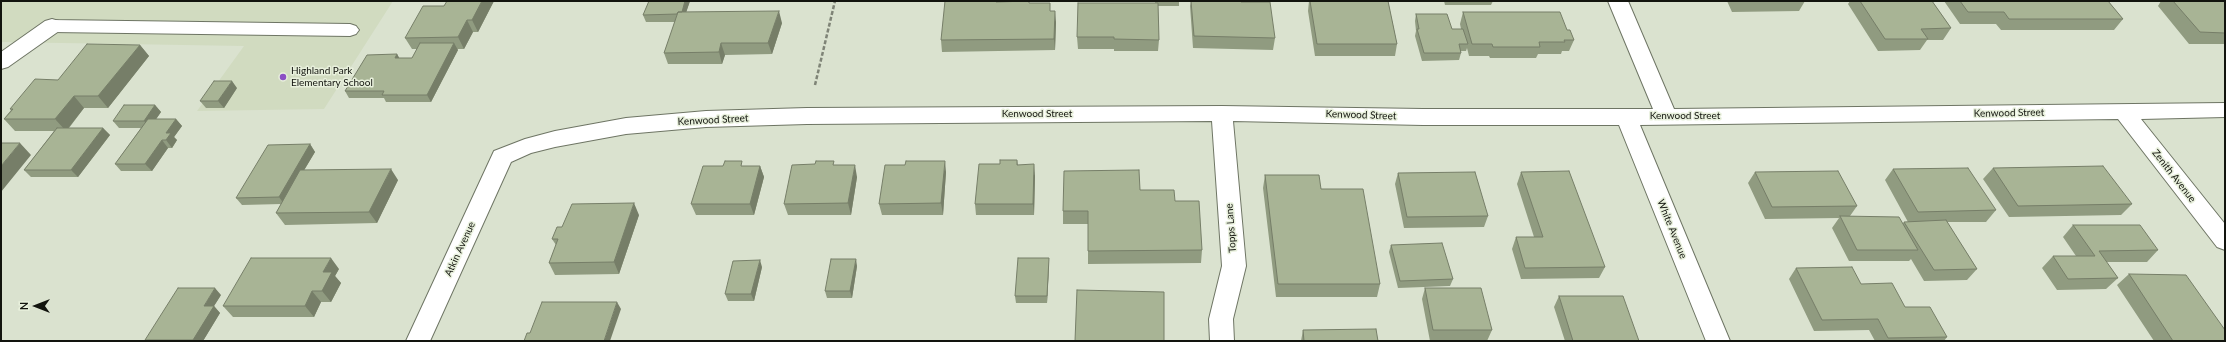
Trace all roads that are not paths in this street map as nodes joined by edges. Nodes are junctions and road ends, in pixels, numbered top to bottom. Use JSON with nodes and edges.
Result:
{"nodes":[{"id":1,"x":1618,"y":1,"type":"edge"},
{"id":2,"x":52,"y":26,"type":"joint"},
{"id":3,"x":350,"y":30,"type":"dead end"},
{"id":4,"x":1,"y":62,"type":"edge"},
{"id":5,"x":2225,"y":110,"type":"edge"},
{"id":6,"x":2123,"y":111,"type":"junction"},
{"id":7,"x":1222,"y":113,"type":"junction"},
{"id":8,"x":1626,"y":116,"type":"junction"},
{"id":9,"x":1667,"y":117,"type":"junction"},
{"id":10,"x":502,"y":157,"type":"joint"},
{"id":11,"x":2225,"y":241,"type":"edge"},
{"id":12,"x":418,"y":341,"type":"edge"},
{"id":13,"x":1222,"y":341,"type":"edge"},
{"id":14,"x":1718,"y":341,"type":"edge"}],
"edges":[{"from":1,"to":9,"type":"street"},
{"from":2,"to":3,"type":"lane"},
{"from":2,"to":4,"type":"street"},
{"from":5,"to":6,"type":"street","name":"Kenwood Street"},
{"from":6,"to":9,"type":"street","name":"Kenwood Street"},
{"from":6,"to":11,"type":"street","name":"Zenith Avenue"},
{"from":7,"to":8,"type":"street","name":"Kenwood Street"},
{"from":7,"to":10,"type":"street","name":"Kenwood Street"},
{"from":7,"to":13,"type":"street","name":"Topps Lane"},
{"from":8,"to":9,"type":"street","name":"Kenwood Street"},
{"from":8,"to":14,"type":"street","name":"White Avenue"},
{"from":10,"to":12,"type":"street","name":"Atkin Avenue"}]}
